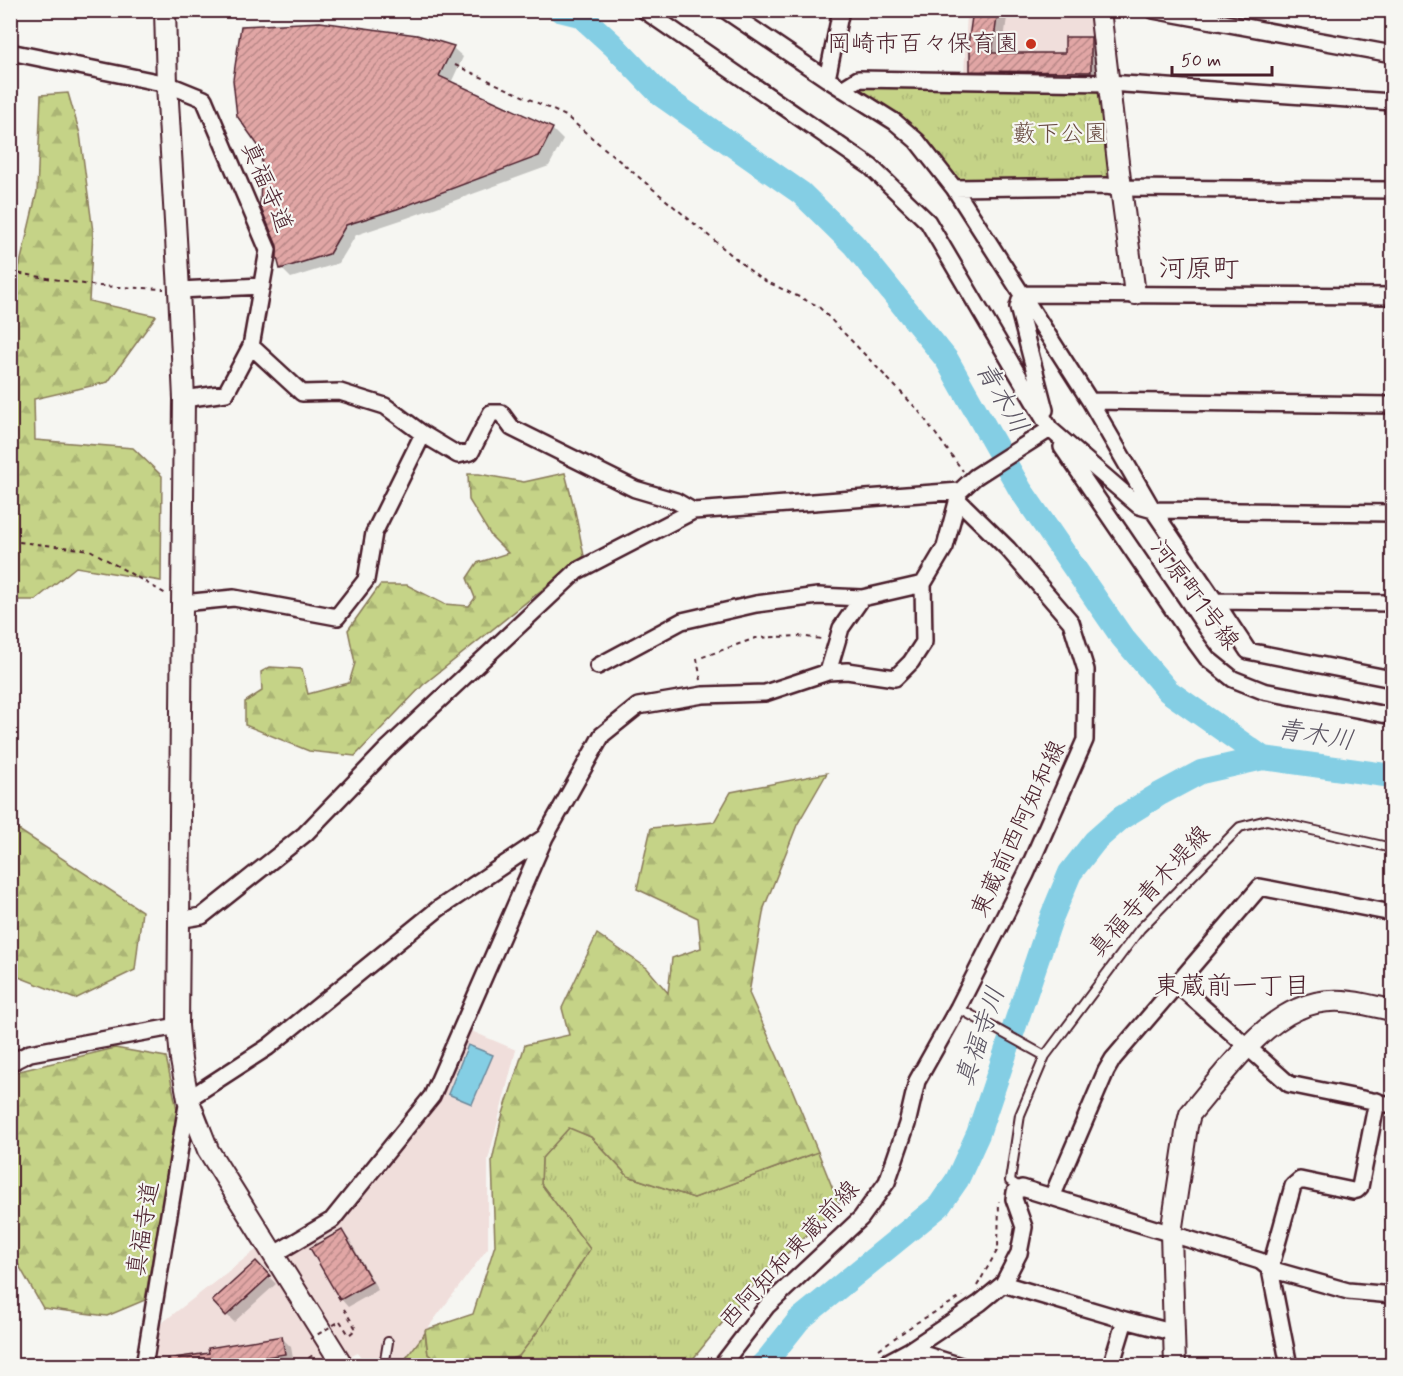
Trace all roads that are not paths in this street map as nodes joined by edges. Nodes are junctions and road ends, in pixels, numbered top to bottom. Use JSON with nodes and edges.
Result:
{"nodes":[{"id":1,"x":165,"y":10,"type":"edge"},
{"id":2,"x":644,"y":10,"type":"edge"},
{"id":3,"x":725,"y":10,"type":"edge"},
{"id":4,"x":842,"y":10,"type":"edge"},
{"id":5,"x":1100,"y":10,"type":"edge"},
{"id":6,"x":1153,"y":10,"type":"edge"},
{"id":7,"x":10,"y":52,"type":"edge"},
{"id":8,"x":1392,"y":54,"type":"edge"},
{"id":9,"x":827,"y":79,"type":"junction"},
{"id":10,"x":1109,"y":83,"type":"junction"},
{"id":11,"x":167,"y":84,"type":"junction"},
{"id":12,"x":842,"y":89,"type":"junction"},
{"id":13,"x":1392,"y":102,"type":"edge"},
{"id":14,"x":954,"y":188,"type":"junction"},
{"id":15,"x":1121,"y":188,"type":"junction"},
{"id":16,"x":1392,"y":190,"type":"edge"},
{"id":17,"x":262,"y":286,"type":"junction"},
{"id":18,"x":179,"y":290,"type":"junction"},
{"id":19,"x":1022,"y":294,"type":"junction"},
{"id":20,"x":1135,"y":294,"type":"junction"},
{"id":21,"x":1392,"y":296,"type":"edge"},
{"id":22,"x":251,"y":346,"type":"junction"},
{"id":23,"x":184,"y":399,"type":"junction"},
{"id":24,"x":1090,"y":401,"type":"junction"},
{"id":25,"x":1392,"y":405,"type":"edge"},
{"id":26,"x":1050,"y":429,"type":"junction"},
{"id":27,"x":423,"y":434,"type":"junction"},
{"id":28,"x":966,"y":487,"type":"junction"},
{"id":29,"x":1153,"y":510,"type":"junction"},
{"id":30,"x":693,"y":511,"type":"junction"},
{"id":31,"x":1392,"y":513,"type":"edge"},
{"id":32,"x":922,"y":584,"type":"junction"},
{"id":33,"x":862,"y":598,"type":"junction"},
{"id":34,"x":1215,"y":601,"type":"junction"},
{"id":35,"x":182,"y":603,"type":"junction"},
{"id":36,"x":1392,"y":603,"type":"edge"},
{"id":37,"x":598,"y":666,"type":"dead end"},
{"id":38,"x":828,"y":672,"type":"junction"},
{"id":39,"x":1392,"y":679,"type":"edge"},
{"id":40,"x":1392,"y":716,"type":"edge"},
{"id":41,"x":545,"y":837,"type":"junction"},
{"id":42,"x":1392,"y":848,"type":"edge"},
{"id":43,"x":1392,"y":913,"type":"edge"},
{"id":44,"x":178,"y":920,"type":"junction"},
{"id":45,"x":1178,"y":985,"type":"junction"},
{"id":46,"x":958,"y":1008,"type":"junction"},
{"id":47,"x":1392,"y":1010,"type":"edge"},
{"id":48,"x":178,"y":1026,"type":"junction"},
{"id":49,"x":1247,"y":1047,"type":"junction"},
{"id":50,"x":1045,"y":1056,"type":"junction"},
{"id":51,"x":10,"y":1063,"type":"edge"},
{"id":52,"x":188,"y":1099,"type":"junction"},
{"id":53,"x":1385,"y":1103,"type":"edge"},
{"id":54,"x":1022,"y":1188,"type":"junction"},
{"id":55,"x":1052,"y":1197,"type":"junction"},
{"id":56,"x":1171,"y":1233,"type":"junction"},
{"id":57,"x":273,"y":1255,"type":"junction"},
{"id":58,"x":1270,"y":1269,"type":"junction"},
{"id":59,"x":1003,"y":1284,"type":"junction"},
{"id":60,"x":1392,"y":1296,"type":"edge"},
{"id":61,"x":1125,"y":1320,"type":"junction"},
{"id":62,"x":1175,"y":1333,"type":"junction"},
{"id":63,"x":388,"y":1342,"type":"dead end"},
{"id":64,"x":909,"y":1350,"type":"junction"},
{"id":65,"x":875,"y":1357,"type":"edge"},
{"id":66,"x":144,"y":1365,"type":"edge"},
{"id":67,"x":341,"y":1365,"type":"edge"},
{"id":68,"x":384,"y":1365,"type":"edge"},
{"id":69,"x":721,"y":1365,"type":"edge"},
{"id":70,"x":961,"y":1365,"type":"edge"},
{"id":71,"x":1111,"y":1365,"type":"edge"},
{"id":72,"x":1175,"y":1365,"type":"edge"},
{"id":73,"x":1289,"y":1365,"type":"edge"}],
"edges":[{"from":1,"to":11,"type":"street"},
{"from":2,"to":26,"type":"street"},
{"from":3,"to":9,"type":"street"},
{"from":4,"to":9,"type":"street"},
{"from":5,"to":10,"type":"street"},
{"from":6,"to":8,"type":"street"},
{"from":7,"to":11,"type":"street","name":"真福寺道"},
{"from":9,"to":12,"type":"street"},
{"from":10,"to":12,"type":"street"},
{"from":10,"to":13,"type":"street"},
{"from":10,"to":15,"type":"street"},
{"from":11,"to":17,"type":"street","name":"真福寺道"},
{"from":11,"to":18,"type":"street"},
{"from":12,"to":14,"type":"street"},
{"from":14,"to":15,"type":"street"},
{"from":14,"to":19,"type":"street"},
{"from":15,"to":16,"type":"street"},
{"from":15,"to":20,"type":"street"},
{"from":17,"to":18,"type":"street"},
{"from":17,"to":22,"type":"street","name":"真福寺道"},
{"from":18,"to":23,"type":"street"},
{"from":19,"to":20,"type":"street"},
{"from":19,"to":24,"type":"street"},
{"from":19,"to":26,"type":"street"},
{"from":20,"to":21,"type":"street"},
{"from":22,"to":23,"type":"street","name":"真福寺道"},
{"from":22,"to":27,"type":"street"},
{"from":23,"to":35,"type":"street"},
{"from":24,"to":25,"type":"street"},
{"from":24,"to":29,"type":"street"},
{"from":26,"to":28,"type":"street"},
{"from":26,"to":29,"type":"street"},
{"from":26,"to":40,"type":"street","name":"河原町1号線"},
{"from":27,"to":30,"type":"street"},
{"from":27,"to":35,"type":"street"},
{"from":28,"to":30,"type":"street"},
{"from":28,"to":32,"type":"street"},
{"from":28,"to":46,"type":"street","name":"東蔵前西阿知和線"},
{"from":29,"to":31,"type":"street"},
{"from":29,"to":34,"type":"street"},
{"from":30,"to":44,"type":"street"},
{"from":32,"to":33,"type":"street"},
{"from":32,"to":38,"type":"street"},
{"from":33,"to":37,"type":"street"},
{"from":33,"to":38,"type":"street"},
{"from":34,"to":36,"type":"street"},
{"from":34,"to":39,"type":"street"},
{"from":35,"to":44,"type":"street"},
{"from":38,"to":41,"type":"street"},
{"from":41,"to":52,"type":"street"},
{"from":41,"to":57,"type":"street"},
{"from":42,"to":50,"type":"lane","name":"真福寺青木堤線"},
{"from":43,"to":45,"type":"street"},
{"from":44,"to":48,"type":"street"},
{"from":45,"to":49,"type":"street"},
{"from":45,"to":55,"type":"street"},
{"from":46,"to":50,"type":"lane"},
{"from":46,"to":69,"type":"street","name":"西阿知和東蔵前線"},
{"from":47,"to":49,"type":"street"},
{"from":48,"to":51,"type":"street"},
{"from":48,"to":52,"type":"street"},
{"from":49,"to":53,"type":"street"},
{"from":49,"to":56,"type":"street"},
{"from":50,"to":54,"type":"lane","name":"真福寺青木堤線"},
{"from":52,"to":57,"type":"street"},
{"from":52,"to":66,"type":"street","name":"真福寺道"},
{"from":53,"to":58,"type":"street"},
{"from":54,"to":55,"type":"street"},
{"from":54,"to":59,"type":"street","name":"真福寺青木堤線"},
{"from":55,"to":56,"type":"street"},
{"from":56,"to":58,"type":"street"},
{"from":56,"to":62,"type":"street"},
{"from":57,"to":67,"type":"street"},
{"from":58,"to":60,"type":"street"},
{"from":58,"to":73,"type":"street"},
{"from":59,"to":61,"type":"street"},
{"from":59,"to":64,"type":"street"},
{"from":61,"to":62,"type":"street"},
{"from":61,"to":71,"type":"street"},
{"from":62,"to":72,"type":"street"},
{"from":63,"to":68,"type":"lane"},
{"from":64,"to":65,"type":"street"},
{"from":64,"to":70,"type":"street"}]}
